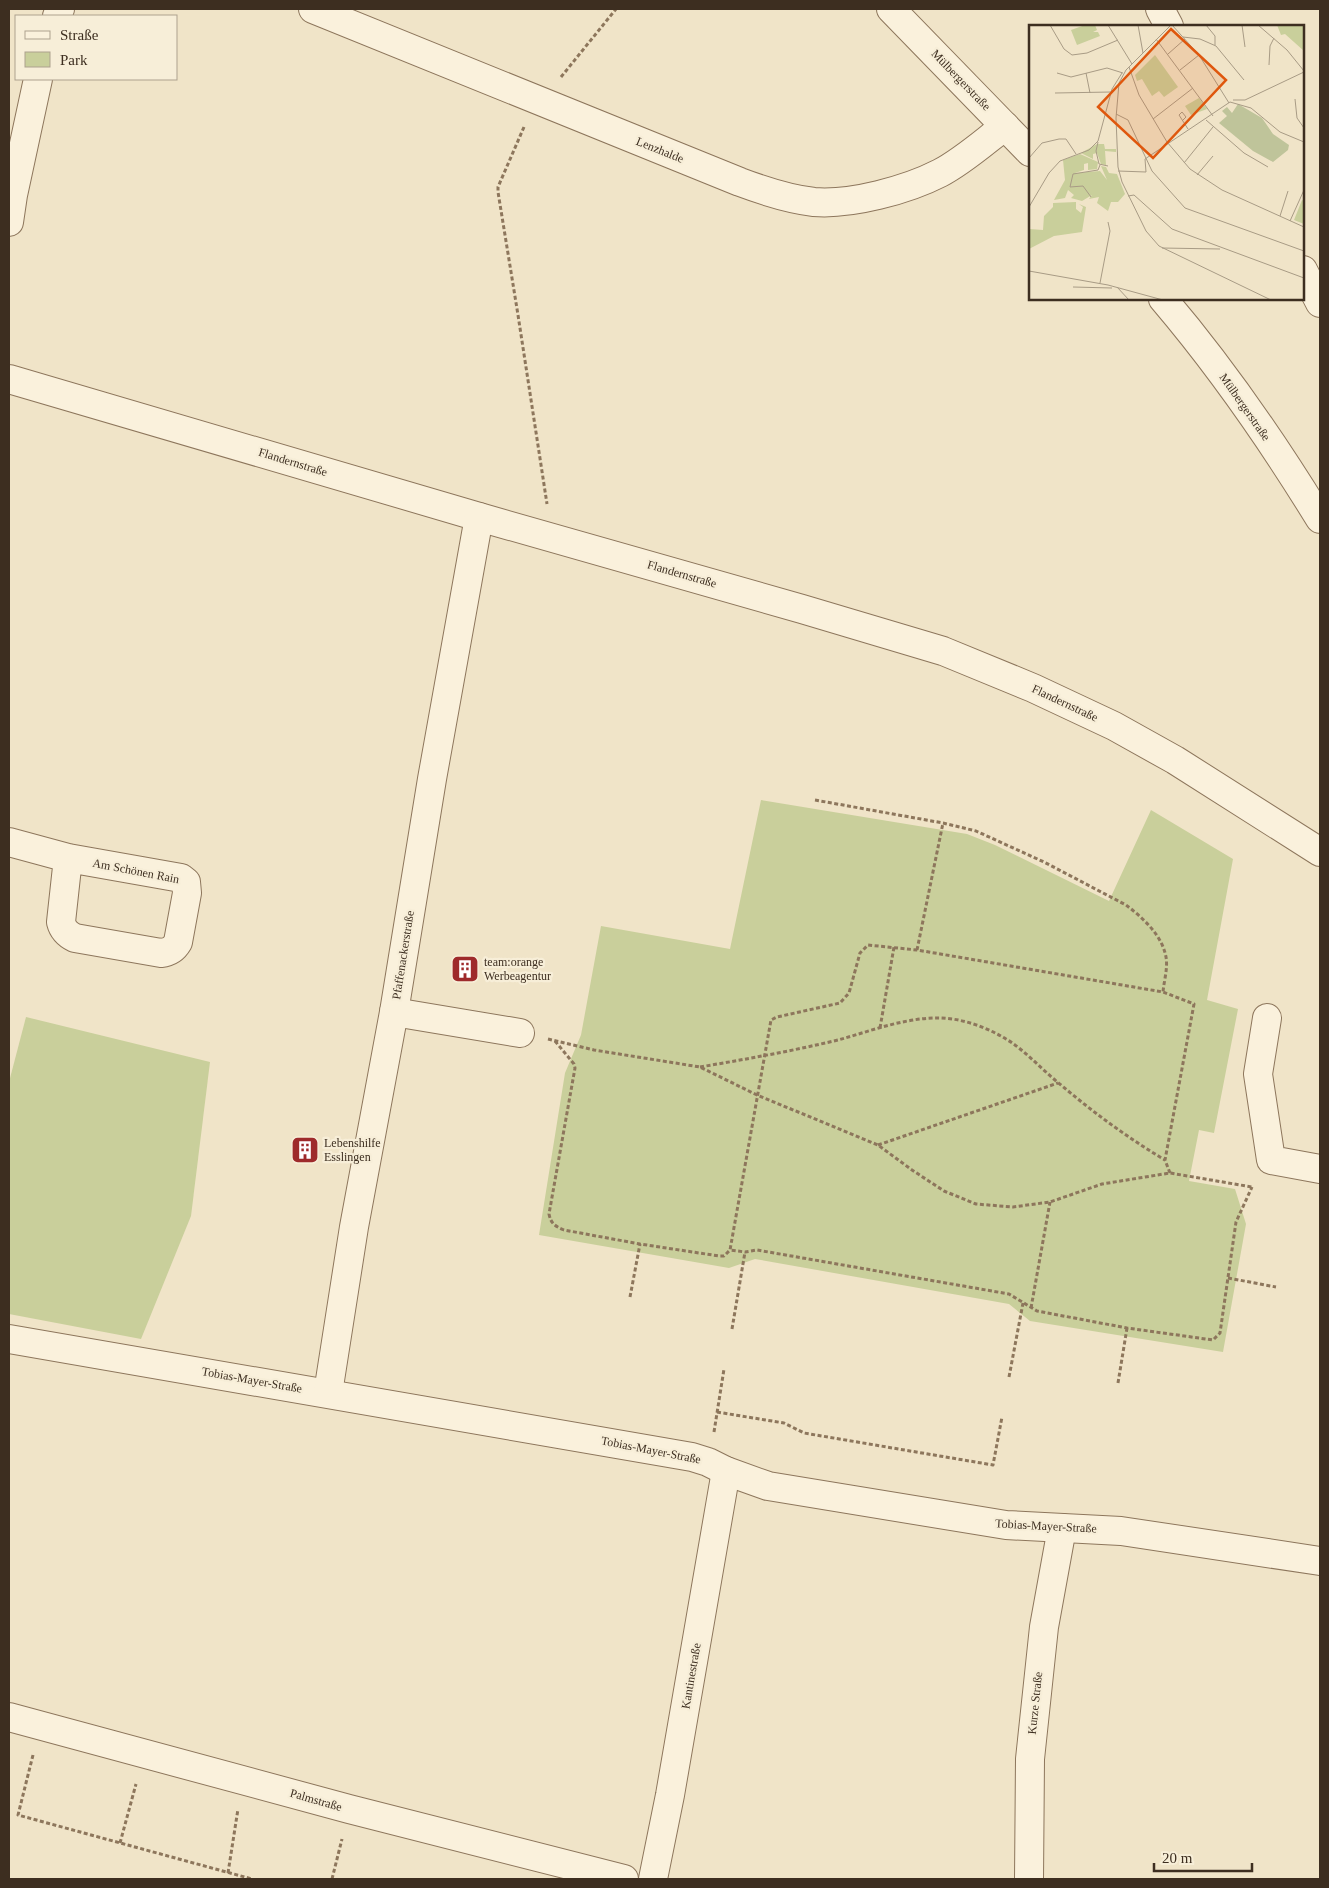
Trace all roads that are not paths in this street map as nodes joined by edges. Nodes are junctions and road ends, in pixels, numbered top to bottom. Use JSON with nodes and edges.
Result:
{"nodes":[{"id":1,"x":313,"y":9,"type":"edge"},
{"id":2,"x":891,"y":9,"type":"edge"},
{"id":3,"x":1160,"y":9,"type":"edge"},
{"id":4,"x":1168,"y":25,"type":"edge"},
{"id":5,"x":38,"y":80,"type":"edge"},
{"id":6,"x":1005,"y":126,"type":"junction"},
{"id":7,"x":1029,"y":151,"type":"edge"},
{"id":8,"x":9,"y":222,"type":"edge"},
{"id":9,"x":1304,"y":272,"type":"edge"},
{"id":10,"x":1165,"y":300,"type":"edge"},
{"id":11,"x":1320,"y":303,"type":"edge"},
{"id":12,"x":9,"y":379,"type":"edge"},
{"id":13,"x":479,"y":517,"type":"junction"},
{"id":14,"x":1320,"y":519,"type":"edge"},
{"id":15,"x":9,"y":842,"type":"edge"},
{"id":16,"x":1320,"y":852,"type":"edge"},
{"id":17,"x":68,"y":858,"type":"junction"},
{"id":18,"x":394,"y":1012,"type":"junction"},
{"id":19,"x":1267,"y":1018,"type":"dead end"},
{"id":20,"x":520,"y":1033,"type":"road end"},
{"id":21,"x":1320,"y":1169,"type":"edge"},
{"id":22,"x":9,"y":1339,"type":"edge"},
{"id":23,"x":328,"y":1393,"type":"junction"},
{"id":24,"x":726,"y":1471,"type":"junction"},
{"id":25,"x":1062,"y":1528,"type":"junction"},
{"id":26,"x":1320,"y":1561,"type":"edge"},
{"id":27,"x":9,"y":1717,"type":"edge"},
{"id":28,"x":624,"y":1879,"type":"edge"},
{"id":29,"x":652,"y":1879,"type":"edge"},
{"id":30,"x":1029,"y":1879,"type":"edge"}],
"edges":[{"from":1,"to":6,"type":"street","name":"Lenzhalde"},
{"from":2,"to":6,"type":"street","name":"Mülbergerstraße"},
{"from":3,"to":4,"type":"street"},
{"from":5,"to":8,"type":"street"},
{"from":6,"to":7,"type":"street","name":"Mülbergerstraße"},
{"from":9,"to":11,"type":"street"},
{"from":10,"to":14,"type":"street","name":"Mülbergerstraße"},
{"from":12,"to":13,"type":"street","name":"Flandernstraße"},
{"from":13,"to":16,"type":"street","name":"Flandernstraße"},
{"from":13,"to":18,"type":"street","name":"Pfaffenackerstraße"},
{"from":15,"to":17,"type":"street","name":"Am Schönen Rain"},
{"from":17,"to":17,"type":"street","name":"Am Schönen Rain"},
{"from":18,"to":20,"type":"street"},
{"from":18,"to":23,"type":"street","name":"Pfaffenackerstraße"},
{"from":19,"to":21,"type":"street"},
{"from":22,"to":23,"type":"street","name":"Tobias-Mayer-Straße"},
{"from":23,"to":24,"type":"street","name":"Tobias-Mayer-Straße"},
{"from":24,"to":25,"type":"street","name":"Tobias-Mayer-Straße"},
{"from":24,"to":29,"type":"street","name":"Kantinestraße"},
{"from":25,"to":26,"type":"street","name":"Tobias-Mayer-Straße"},
{"from":25,"to":30,"type":"street","name":"Kurze Straße"},
{"from":27,"to":28,"type":"street","name":"Palmstraße"}]}
